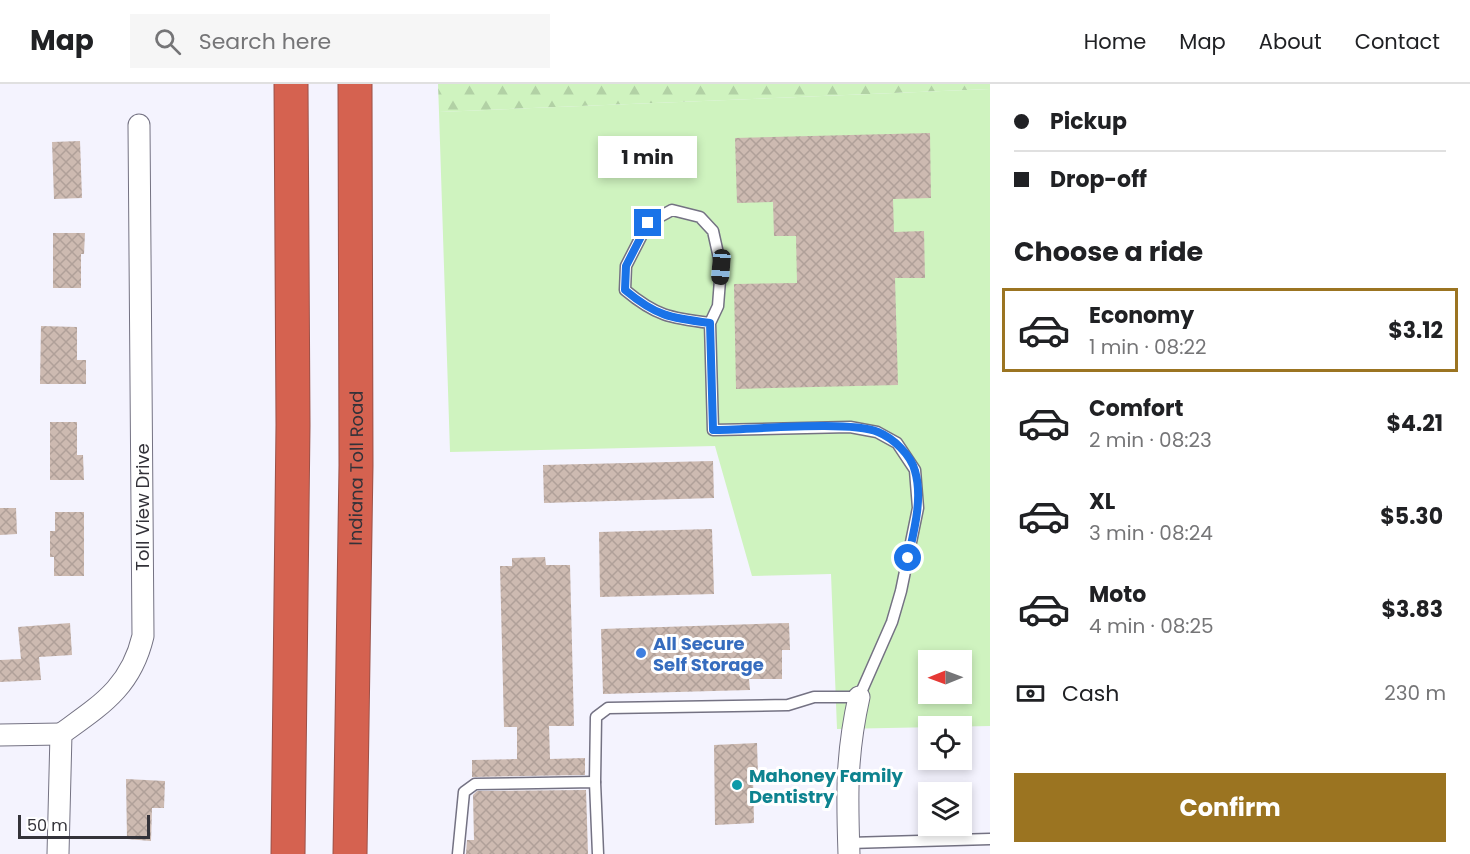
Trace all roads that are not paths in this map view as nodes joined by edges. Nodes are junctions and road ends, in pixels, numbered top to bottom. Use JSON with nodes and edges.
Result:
{"nodes":[{"id":1,"x":291,"y":84,"type":"edge"},
{"id":2,"x":355,"y":84,"type":"edge"},
{"id":3,"x":139,"y":125,"type":"dead end"},
{"id":4,"x":710,"y":323,"type":"junction"},
{"id":5,"x":859,"y":697,"type":"junction"},
{"id":6,"x":61,"y":734,"type":"junction"},
{"id":7,"x":0,"y":735,"type":"edge"},
{"id":8,"x":595,"y":782,"type":"junction"},
{"id":9,"x":990,"y":839,"type":"edge"},
{"id":10,"x":849,"y":848,"type":"edge"},
{"id":11,"x":58,"y":854,"type":"edge"},
{"id":12,"x":288,"y":854,"type":"edge"},
{"id":13,"x":350,"y":854,"type":"edge"},
{"id":14,"x":458,"y":854,"type":"edge"},
{"id":15,"x":598,"y":854,"type":"edge"}],
"edges":[{"from":1,"to":12,"type":"highway"},
{"from":2,"to":13,"type":"highway","name":"Indiana Toll Road"},
{"from":3,"to":6,"type":"street","name":"Toll View Drive"},
{"from":4,"to":4,"type":"lane"},
{"from":4,"to":5,"type":"lane"},
{"from":5,"to":8,"type":"lane"},
{"from":5,"to":10,"type":"street"},
{"from":6,"to":7,"type":"street"},
{"from":6,"to":11,"type":"street"},
{"from":8,"to":14,"type":"lane"},
{"from":8,"to":15,"type":"lane"},
{"from":9,"to":10,"type":"lane"}]}
